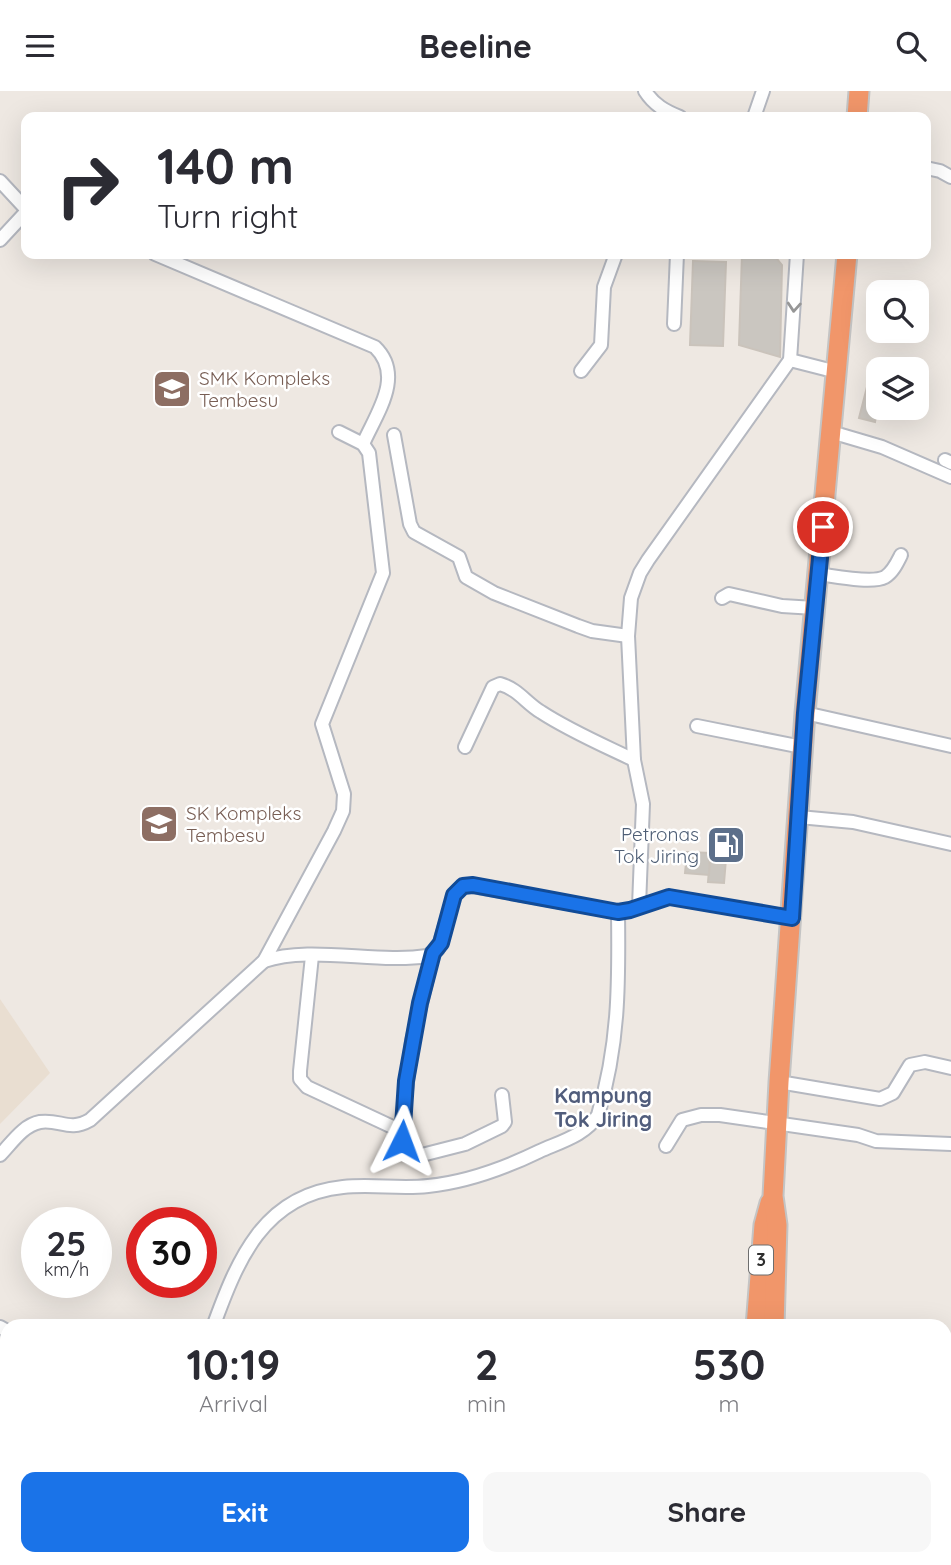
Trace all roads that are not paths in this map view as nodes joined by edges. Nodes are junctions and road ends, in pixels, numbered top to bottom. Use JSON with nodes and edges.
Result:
{"nodes":[{"id":1,"x":645,"y":91,"type":"edge"},
{"id":2,"x":763,"y":91,"type":"edge"},
{"id":3,"x":859,"y":91,"type":"edge"},
{"id":4,"x":670,"y":112,"type":"edge"},
{"id":5,"x":756,"y":112,"type":"edge"},
{"id":6,"x":857,"y":112,"type":"edge"},
{"id":7,"x":931,"y":169,"type":"edge"},
{"id":8,"x":951,"y":177,"type":"edge"},
{"id":9,"x":0,"y":181,"type":"edge"},
{"id":10,"x":21,"y":205,"type":"edge"},
{"id":11,"x":21,"y":217,"type":"edge"},
{"id":12,"x":0,"y":240,"type":"edge"},
{"id":13,"x":167,"y":259,"type":"edge"},
{"id":14,"x":614,"y":259,"type":"edge"},
{"id":15,"x":677,"y":259,"type":"edge"},
{"id":16,"x":797,"y":259,"type":"edge"},
{"id":17,"x":847,"y":259,"type":"edge"},
{"id":18,"x":674,"y":324,"type":"dead end"},
{"id":19,"x":790,"y":360,"type":"junction"},
{"id":20,"x":581,"y":371,"type":"dead end"},
{"id":21,"x":837,"y":372,"type":"junction"},
{"id":22,"x":339,"y":432,"type":"dead end"},
{"id":23,"x":831,"y":432,"type":"junction"},
{"id":24,"x":394,"y":435,"type":"dead end"},
{"id":25,"x":363,"y":444,"type":"junction"},
{"id":26,"x":951,"y":477,"type":"edge"},
{"id":27,"x":901,"y":555,"type":"dead end"},
{"id":28,"x":818,"y":574,"type":"junction"},
{"id":29,"x":722,"y":598,"type":"dead end"},
{"id":30,"x":815,"y":608,"type":"junction"},
{"id":31,"x":628,"y":636,"type":"junction"},
{"id":32,"x":805,"y":713,"type":"junction"},
{"id":33,"x":697,"y":726,"type":"dead end"},
{"id":34,"x":465,"y":747,"type":"dead end"},
{"id":35,"x":802,"y":747,"type":"junction"},
{"id":36,"x":951,"y":747,"type":"edge"},
{"id":37,"x":634,"y":761,"type":"junction"},
{"id":38,"x":799,"y":817,"type":"junction"},
{"id":39,"x":951,"y":844,"type":"edge"},
{"id":40,"x":639,"y":906,"type":"junction"},
{"id":41,"x":618,"y":912,"type":"junction"},
{"id":42,"x":792,"y":918,"type":"junction"},
{"id":43,"x":433,"y":953,"type":"junction"},
{"id":44,"x":312,"y":956,"type":"junction"},
{"id":45,"x":264,"y":961,"type":"junction"},
{"id":46,"x":951,"y":1069,"type":"edge"},
{"id":47,"x":779,"y":1082,"type":"junction"},
{"id":48,"x":502,"y":1095,"type":"dead end"},
{"id":49,"x":777,"y":1123,"type":"junction"},
{"id":50,"x":401,"y":1132,"type":"junction"},
{"id":51,"x":951,"y":1144,"type":"edge"},
{"id":52,"x":666,"y":1146,"type":"dead end"},
{"id":53,"x":0,"y":1155,"type":"edge"},
{"id":54,"x":773,"y":1196,"type":"junction"},
{"id":55,"x":216,"y":1319,"type":"edge"},
{"id":56,"x":758,"y":1319,"type":"edge"},
{"id":57,"x":774,"y":1319,"type":"edge"}],
"edges":[{"from":1,"to":4,"type":"street"},
{"from":2,"to":5,"type":"street"},
{"from":3,"to":6,"type":"highway"},
{"from":7,"to":8,"type":"street"},
{"from":9,"to":10,"type":"street"},
{"from":11,"to":12,"type":"street"},
{"from":13,"to":25,"type":"street"},
{"from":14,"to":20,"type":"street"},
{"from":15,"to":18,"type":"street"},
{"from":16,"to":19,"type":"street","one_way":true},
{"from":17,"to":21,"type":"highway","number":"3"},
{"from":19,"to":21,"type":"street"},
{"from":19,"to":31,"type":"street"},
{"from":21,"to":23,"type":"highway","number":"3"},
{"from":22,"to":25,"type":"street"},
{"from":23,"to":26,"type":"street"},
{"from":23,"to":28,"type":"highway","number":"3"},
{"from":24,"to":31,"type":"street"},
{"from":25,"to":45,"type":"street"},
{"from":27,"to":28,"type":"street"},
{"from":28,"to":30,"type":"highway","number":"3"},
{"from":29,"to":30,"type":"street"},
{"from":30,"to":32,"type":"highway","number":"3"},
{"from":31,"to":37,"type":"street"},
{"from":32,"to":35,"type":"highway","number":"3"},
{"from":32,"to":36,"type":"street"},
{"from":33,"to":35,"type":"street"},
{"from":34,"to":37,"type":"street"},
{"from":35,"to":38,"type":"highway","number":"3"},
{"from":37,"to":40,"type":"street"},
{"from":38,"to":39,"type":"street"},
{"from":38,"to":42,"type":"highway","number":"3"},
{"from":40,"to":41,"type":"street"},
{"from":40,"to":42,"type":"street"},
{"from":41,"to":43,"type":"street"},
{"from":41,"to":55,"type":"street"},
{"from":42,"to":47,"type":"highway","number":"3"},
{"from":43,"to":44,"type":"street"},
{"from":43,"to":50,"type":"street"},
{"from":44,"to":45,"type":"street"},
{"from":44,"to":50,"type":"street"},
{"from":45,"to":53,"type":"street"},
{"from":46,"to":47,"type":"street"},
{"from":47,"to":49,"type":"highway","number":"3"},
{"from":48,"to":50,"type":"street"},
{"from":49,"to":51,"type":"street"},
{"from":49,"to":52,"type":"street"},
{"from":49,"to":54,"type":"highway","number":"3"},
{"from":54,"to":56,"type":"highway","number":"3"},
{"from":54,"to":57,"type":"highway","number":"3"}]}
